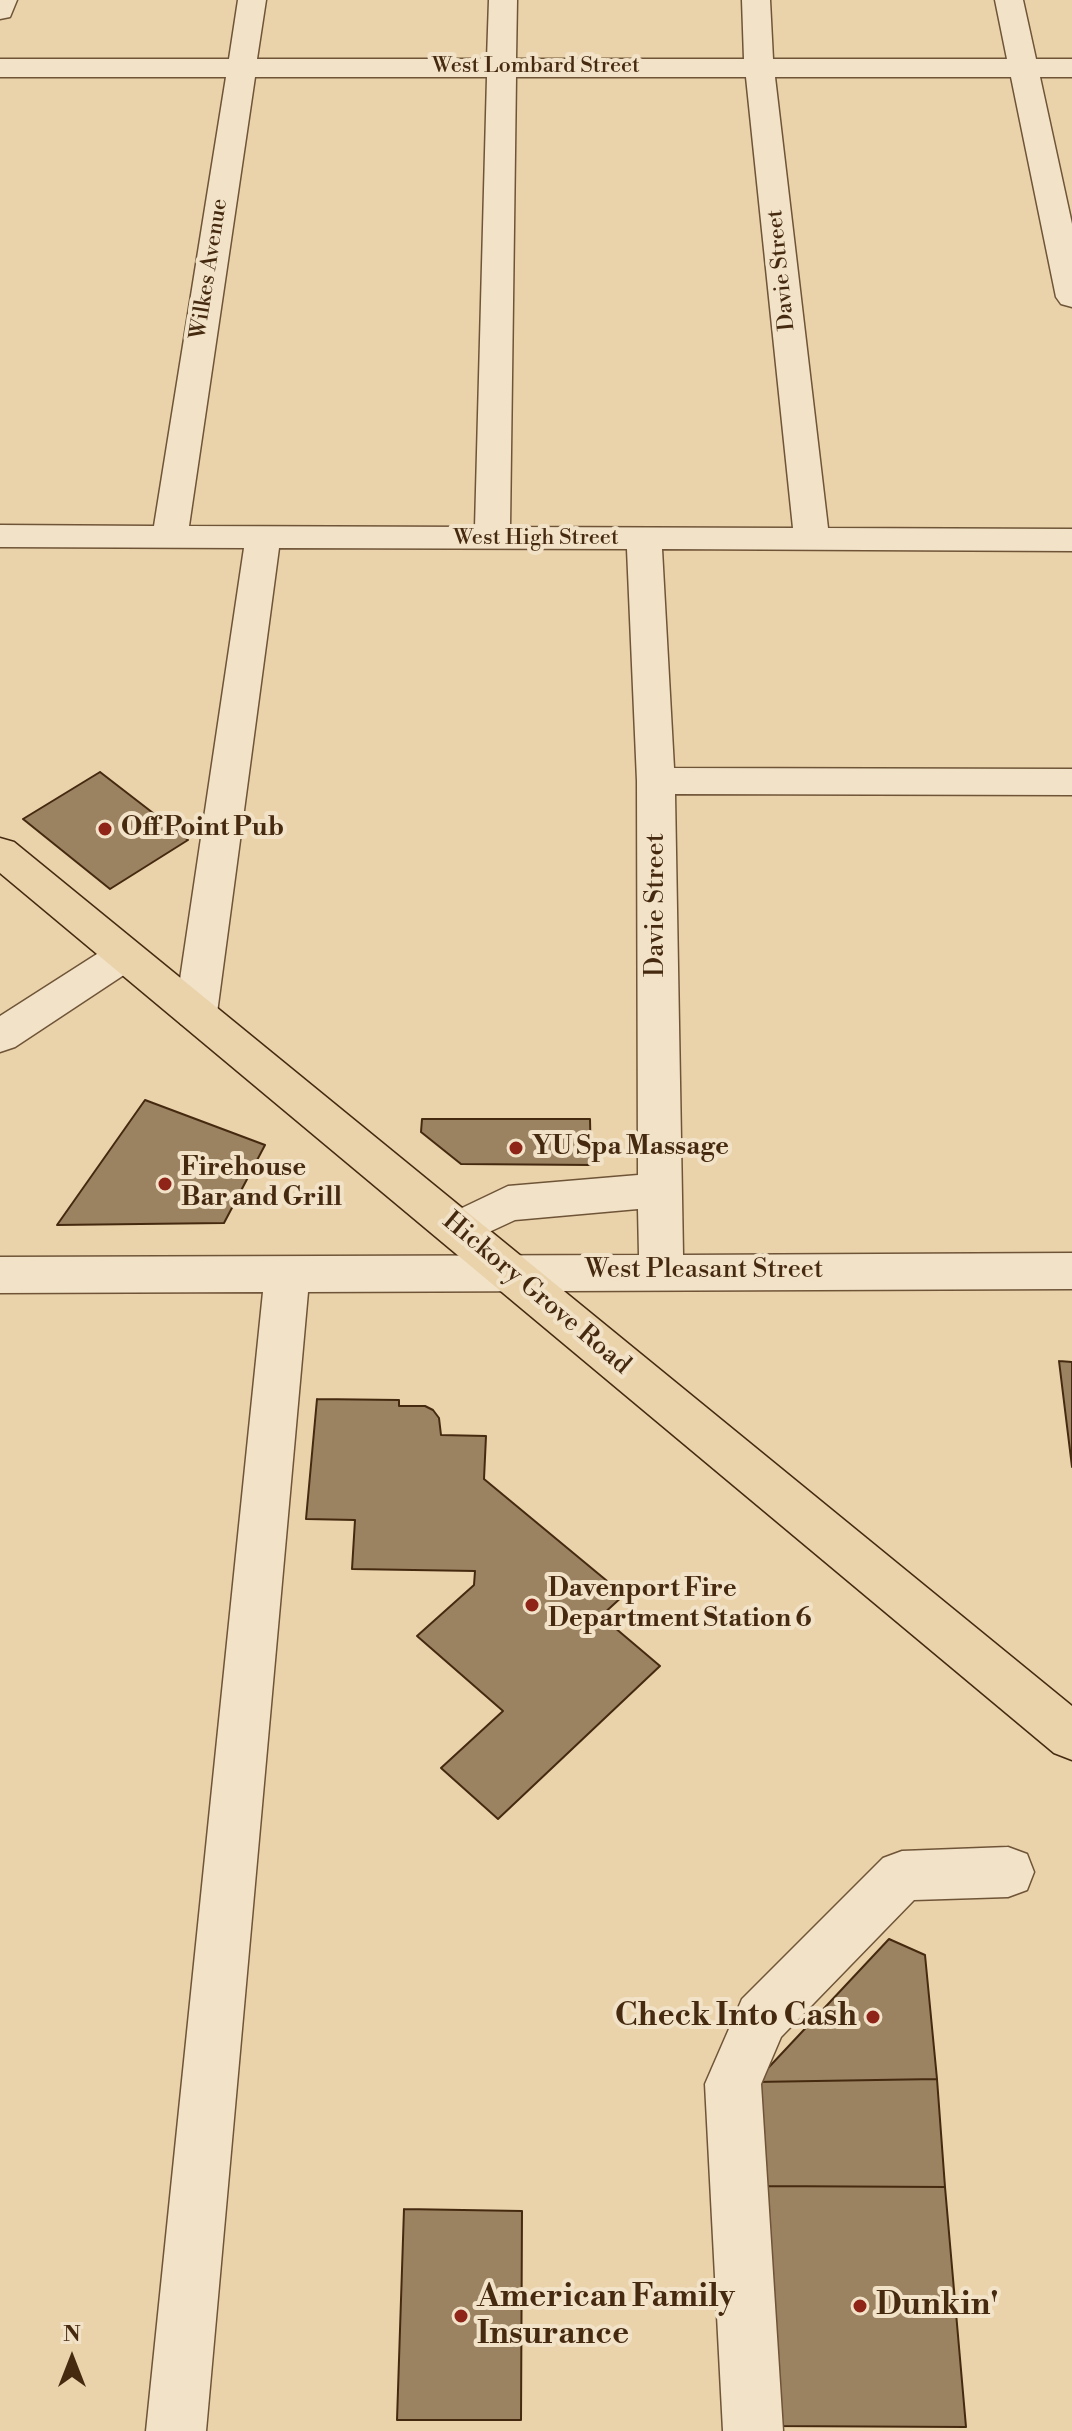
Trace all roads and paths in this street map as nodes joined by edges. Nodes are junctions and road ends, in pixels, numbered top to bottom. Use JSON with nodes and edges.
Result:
{"nodes":[{"id":1,"x":3,"y":0,"type":"edge"},
{"id":2,"x":252,"y":0,"type":"edge"},
{"id":3,"x":503,"y":0,"type":"edge"},
{"id":4,"x":756,"y":0,"type":"edge"},
{"id":5,"x":1009,"y":0,"type":"edge"},
{"id":6,"x":0,"y":11,"type":"edge"},
{"id":7,"x":500,"y":67,"type":"junction"},
{"id":8,"x":759,"y":67,"type":"junction"},
{"id":9,"x":0,"y":68,"type":"edge"},
{"id":10,"x":240,"y":68,"type":"junction"},
{"id":11,"x":1021,"y":68,"type":"junction"},
{"id":12,"x":1072,"y":68,"type":"edge"},
{"id":13,"x":1072,"y":297,"type":"edge"},
{"id":14,"x":0,"y":536,"type":"edge"},
{"id":15,"x":170,"y":538,"type":"junction"},
{"id":16,"x":263,"y":538,"type":"junction"},
{"id":17,"x":492,"y":539,"type":"junction"},
{"id":18,"x":644,"y":539,"type":"junction"},
{"id":19,"x":812,"y":539,"type":"junction"},
{"id":20,"x":1072,"y":540,"type":"edge"},
{"id":21,"x":656,"y":781,"type":"junction"},
{"id":22,"x":1072,"y":782,"type":"edge"},
{"id":23,"x":0,"y":852,"type":"edge"},
{"id":24,"x":125,"y":955,"type":"junction"},
{"id":25,"x":196,"y":1013,"type":"junction"},
{"id":26,"x":0,"y":1036,"type":"edge"},
{"id":27,"x":659,"y":1190,"type":"junction"},
{"id":28,"x":459,"y":1229,"type":"junction"},
{"id":29,"x":661,"y":1271,"type":"junction"},
{"id":30,"x":1072,"y":1271,"type":"edge"},
{"id":31,"x":287,"y":1273,"type":"junction"},
{"id":32,"x":511,"y":1273,"type":"junction"},
{"id":33,"x":0,"y":1275,"type":"edge"},
{"id":34,"x":1072,"y":1737,"type":"edge"},
{"id":35,"x":1008,"y":1872,"type":"dead end"},
{"id":36,"x":176,"y":2431,"type":"edge"},
{"id":37,"x":753,"y":2431,"type":"edge"}],
"edges":[{"from":1,"to":6,"type":"street"},
{"from":2,"to":10,"type":"street","name":"Wilkes Avenue"},
{"from":3,"to":7,"type":"street"},
{"from":4,"to":8,"type":"street","name":"Davie Street"},
{"from":5,"to":11,"type":"street"},
{"from":7,"to":8,"type":"street","name":"West Lombard Street"},
{"from":7,"to":10,"type":"street","name":"West Lombard Street"},
{"from":7,"to":17,"type":"street"},
{"from":8,"to":11,"type":"street","name":"West Lombard Street"},
{"from":8,"to":19,"type":"street","name":"Davie Street"},
{"from":9,"to":10,"type":"street","name":"West Lombard Street"},
{"from":10,"to":15,"type":"street","name":"Wilkes Avenue"},
{"from":11,"to":12,"type":"street","name":"West Lombard Street"},
{"from":11,"to":13,"type":"street"},
{"from":14,"to":15,"type":"street","name":"West High Street"},
{"from":15,"to":16,"type":"street","name":"West High Street"},
{"from":16,"to":17,"type":"street","name":"West High Street"},
{"from":16,"to":25,"type":"street"},
{"from":17,"to":18,"type":"street","name":"West High Street"},
{"from":18,"to":19,"type":"street","name":"West High Street"},
{"from":18,"to":21,"type":"street","name":"Davie Street"},
{"from":19,"to":20,"type":"street","name":"West High Street"},
{"from":21,"to":22,"type":"street"},
{"from":21,"to":27,"type":"street","name":"Davie Street"},
{"from":23,"to":24,"type":"main road","name":"Hickory Grove Road"},
{"from":24,"to":25,"type":"main road","name":"Hickory Grove Road"},
{"from":24,"to":26,"type":"street"},
{"from":25,"to":28,"type":"main road","name":"Hickory Grove Road"},
{"from":27,"to":28,"type":"street"},
{"from":27,"to":29,"type":"street","name":"Davie Street"},
{"from":28,"to":32,"type":"main road","name":"Hickory Grove Road"},
{"from":29,"to":30,"type":"street","name":"West Pleasant Street"},
{"from":29,"to":32,"type":"street","name":"West Pleasant Street"},
{"from":31,"to":32,"type":"street","name":"West Pleasant Street"},
{"from":31,"to":33,"type":"street","name":"West Pleasant Street"},
{"from":31,"to":36,"type":"street"},
{"from":32,"to":34,"type":"main road","name":"Hickory Grove Road"},
{"from":35,"to":37,"type":"street"}]}
